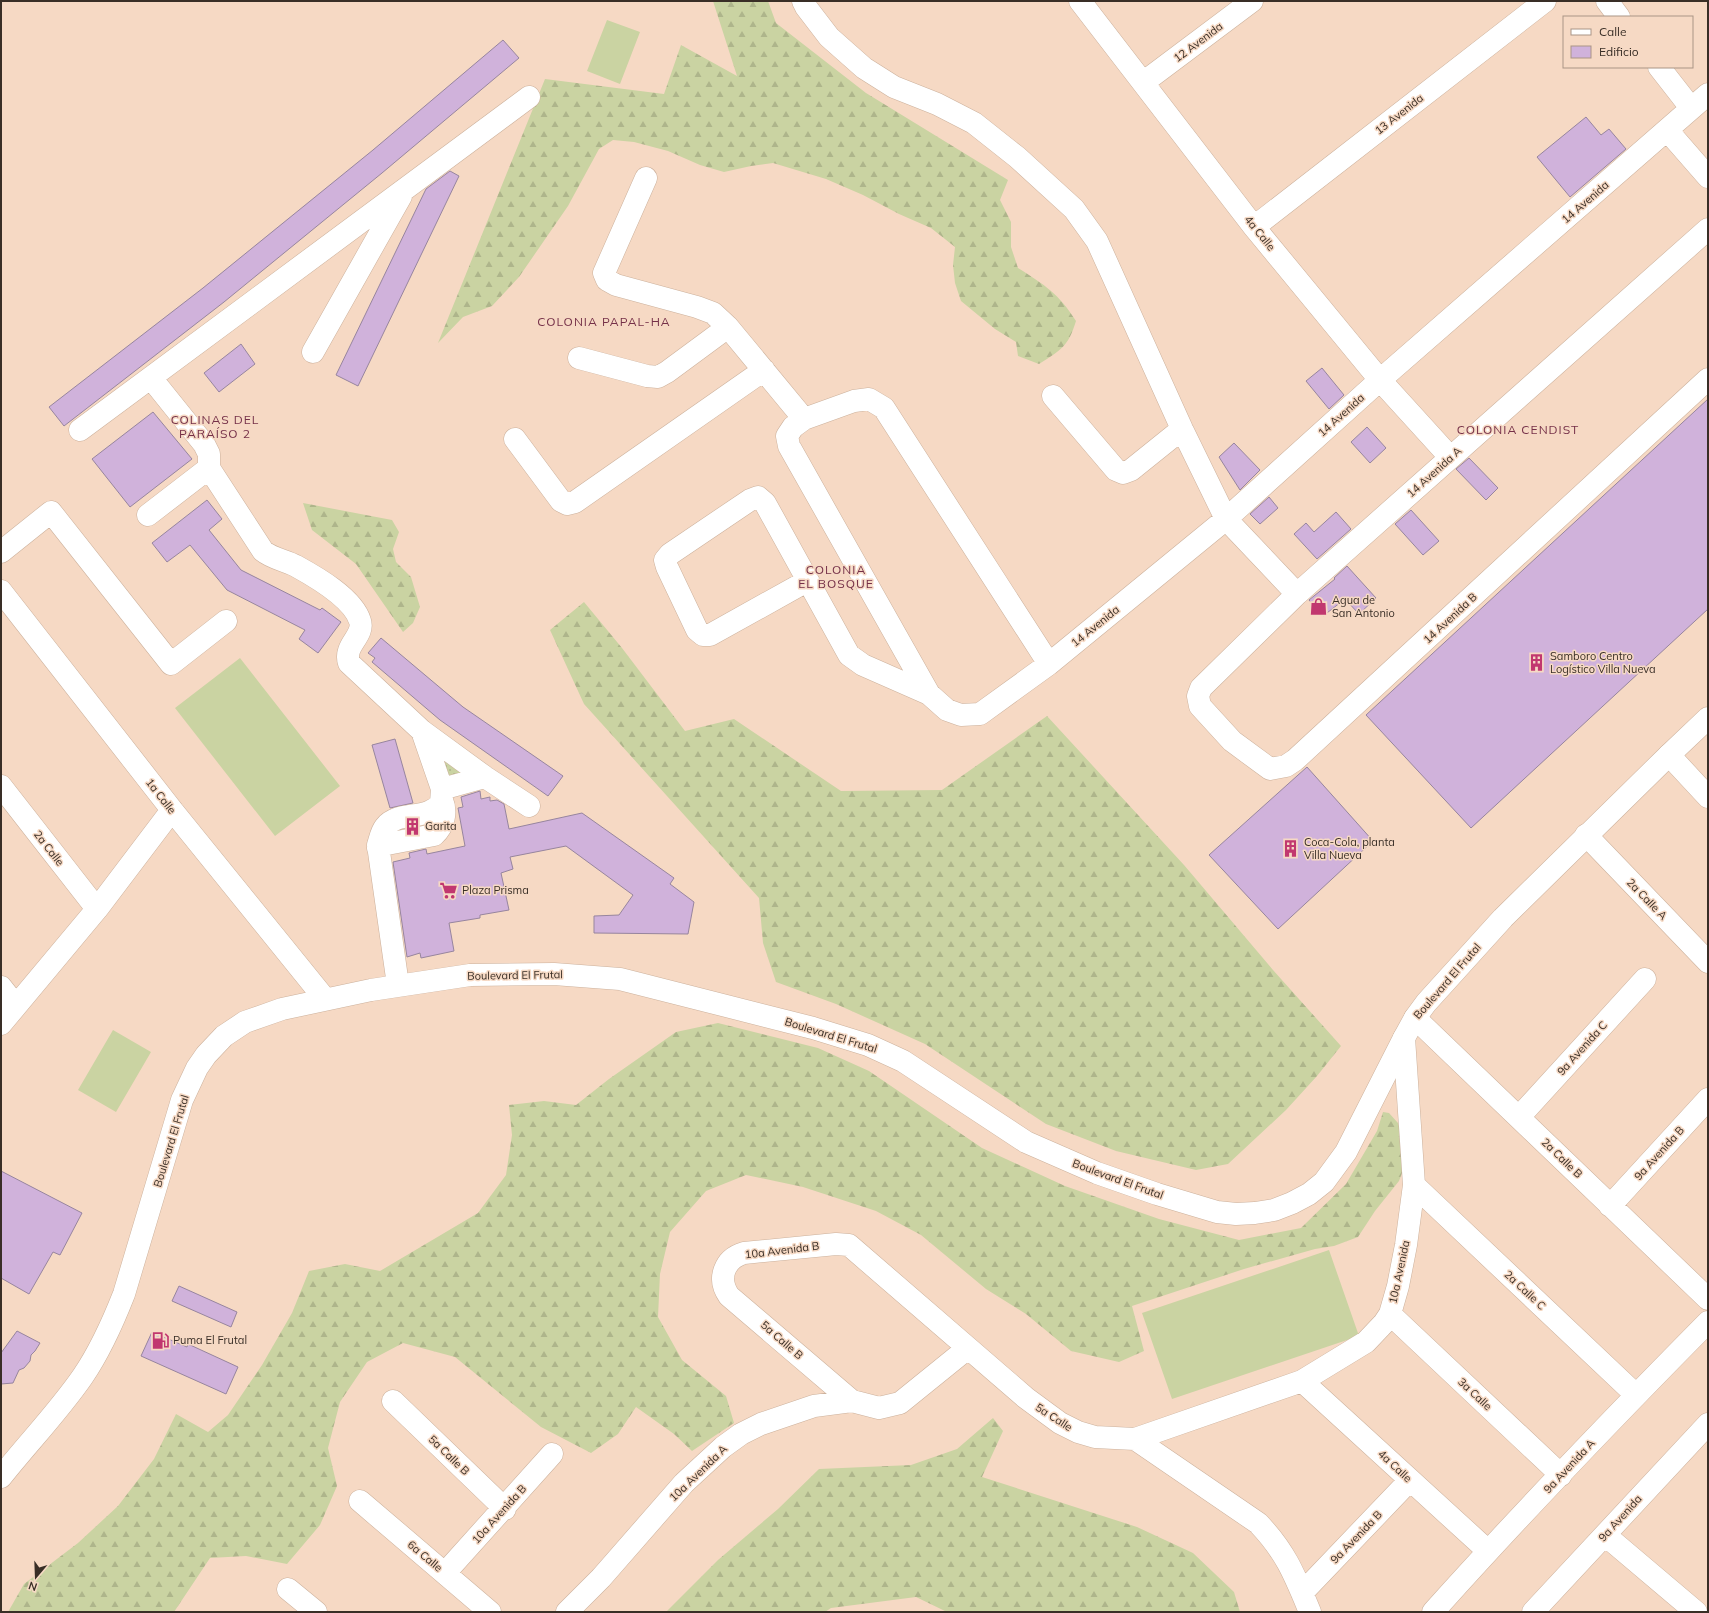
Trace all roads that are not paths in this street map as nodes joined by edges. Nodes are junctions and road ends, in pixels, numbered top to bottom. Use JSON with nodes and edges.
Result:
{"nodes":[{"id":1,"x":804,"y":1,"type":"edge"},
{"id":2,"x":1080,"y":1,"type":"edge"},
{"id":3,"x":1252,"y":1,"type":"edge"},
{"id":4,"x":1544,"y":1,"type":"edge"},
{"id":5,"x":1606,"y":1,"type":"edge"},
{"id":6,"x":1618,"y":16,"type":"edge"},
{"id":7,"x":1659,"y":68,"type":"edge"},
{"id":8,"x":1144,"y":82,"type":"junction"},
{"id":9,"x":1708,"y":94,"type":"edge"},
{"id":10,"x":529,"y":97,"type":"dead end"},
{"id":11,"x":1691,"y":108,"type":"junction"},
{"id":12,"x":1667,"y":130,"type":"junction"},
{"id":13,"x":1708,"y":177,"type":"edge"},
{"id":14,"x":646,"y":178,"type":"dead end"},
{"id":15,"x":404,"y":190,"type":"junction"},
{"id":16,"x":1254,"y":227,"type":"junction"},
{"id":17,"x":1708,"y":229,"type":"edge"},
{"id":18,"x":728,"y":327,"type":"junction"},
{"id":19,"x":313,"y":352,"type":"dead end"},
{"id":20,"x":579,"y":358,"type":"dead end"},
{"id":21,"x":764,"y":370,"type":"junction"},
{"id":22,"x":151,"y":378,"type":"junction"},
{"id":23,"x":1708,"y":379,"type":"edge"},
{"id":24,"x":1380,"y":380,"type":"junction"},
{"id":25,"x":1052,"y":396,"type":"dead end"},
{"id":26,"x":804,"y":420,"type":"junction"},
{"id":27,"x":1182,"y":429,"type":"junction"},
{"id":28,"x":80,"y":430,"type":"dead end"},
{"id":29,"x":515,"y":439,"type":"dead end"},
{"id":30,"x":1450,"y":458,"type":"junction"},
{"id":31,"x":208,"y":468,"type":"junction"},
{"id":32,"x":148,"y":515,"type":"dead end"},
{"id":33,"x":1226,"y":519,"type":"junction"},
{"id":34,"x":1,"y":552,"type":"edge"},
{"id":35,"x":807,"y":581,"type":"junction"},
{"id":36,"x":1,"y":590,"type":"edge"},
{"id":37,"x":1297,"y":594,"type":"junction"},
{"id":38,"x":226,"y":620,"type":"dead end"},
{"id":39,"x":1048,"y":664,"type":"junction"},
{"id":40,"x":1201,"y":688,"type":"joint"},
{"id":41,"x":930,"y":694,"type":"junction"},
{"id":42,"x":1708,"y":718,"type":"edge"},
{"id":43,"x":422,"y":731,"type":"junction"},
{"id":44,"x":1669,"y":755,"type":"junction"},
{"id":45,"x":485,"y":777,"type":"junction"},
{"id":46,"x":1,"y":786,"type":"edge"},
{"id":47,"x":442,"y":795,"type":"junction"},
{"id":48,"x":1708,"y":797,"type":"edge"},
{"id":49,"x":529,"y":806,"type":"dead end"},
{"id":50,"x":172,"y":810,"type":"junction"},
{"id":51,"x":1586,"y":835,"type":"junction"},
{"id":52,"x":97,"y":909,"type":"junction"},
{"id":53,"x":1708,"y":962,"type":"edge"},
{"id":54,"x":1645,"y":978,"type":"dead end"},
{"id":55,"x":398,"y":986,"type":"junction"},
{"id":56,"x":1,"y":987,"type":"edge"},
{"id":57,"x":325,"y":999,"type":"junction"},
{"id":58,"x":16,"y":1006,"type":"junction"},
{"id":59,"x":1415,"y":1018,"type":"junction"},
{"id":60,"x":1,"y":1024,"type":"edge"},
{"id":61,"x":1404,"y":1038,"type":"junction"},
{"id":62,"x":1708,"y":1099,"type":"edge"},
{"id":63,"x":1519,"y":1117,"type":"junction"},
{"id":64,"x":1414,"y":1185,"type":"junction"},
{"id":65,"x":1610,"y":1206,"type":"junction"},
{"id":66,"x":849,"y":1245,"type":"joint"},
{"id":67,"x":723,"y":1273,"type":"joint"},
{"id":68,"x":1708,"y":1299,"type":"edge"},
{"id":69,"x":1390,"y":1314,"type":"junction"},
{"id":70,"x":1708,"y":1322,"type":"edge"},
{"id":71,"x":968,"y":1348,"type":"junction"},
{"id":72,"x":1302,"y":1381,"type":"junction"},
{"id":73,"x":1636,"y":1395,"type":"junction"},
{"id":74,"x":393,"y":1401,"type":"dead end"},
{"id":75,"x":852,"y":1401,"type":"junction"},
{"id":76,"x":1708,"y":1424,"type":"edge"},
{"id":77,"x":1135,"y":1439,"type":"junction"},
{"id":78,"x":552,"y":1454,"type":"dead end"},
{"id":79,"x":1561,"y":1475,"type":"junction"},
{"id":80,"x":1,"y":1477,"type":"edge"},
{"id":81,"x":1410,"y":1480,"type":"junction"},
{"id":82,"x":360,"y":1501,"type":"dead end"},
{"id":83,"x":505,"y":1509,"type":"junction"},
{"id":84,"x":1605,"y":1536,"type":"junction"},
{"id":85,"x":1488,"y":1551,"type":"junction"},
{"id":86,"x":445,"y":1574,"type":"junction"},
{"id":87,"x":288,"y":1589,"type":"dead end"},
{"id":88,"x":1306,"y":1603,"type":"edge"},
{"id":89,"x":316,"y":1612,"type":"edge"},
{"id":90,"x":490,"y":1612,"type":"edge"},
{"id":91,"x":567,"y":1612,"type":"edge"},
{"id":92,"x":1433,"y":1612,"type":"edge"},
{"id":93,"x":1533,"y":1612,"type":"edge"},
{"id":94,"x":1696,"y":1612,"type":"edge"}],
"edges":[{"from":1,"to":27,"type":"street"},
{"from":2,"to":8,"type":"street","name":"4a Calle"},
{"from":3,"to":8,"type":"street","name":"12 Avenida"},
{"from":4,"to":16,"type":"street","name":"13 Avenida"},
{"from":5,"to":6,"type":"street"},
{"from":7,"to":11,"type":"street"},
{"from":8,"to":16,"type":"street","name":"4a Calle"},
{"from":9,"to":11,"type":"street","name":"14 Avenida"},
{"from":10,"to":15,"type":"street"},
{"from":11,"to":12,"type":"street","name":"14 Avenida"},
{"from":12,"to":13,"type":"street"},
{"from":12,"to":24,"type":"street","name":"14 Avenida"},
{"from":14,"to":18,"type":"street"},
{"from":15,"to":19,"type":"street"},
{"from":15,"to":22,"type":"street"},
{"from":16,"to":24,"type":"street","name":"4a Calle"},
{"from":17,"to":30,"type":"street","name":"14 Avenida A"},
{"from":18,"to":20,"type":"street"},
{"from":18,"to":21,"type":"street"},
{"from":21,"to":26,"type":"street"},
{"from":21,"to":29,"type":"street"},
{"from":22,"to":28,"type":"street"},
{"from":22,"to":31,"type":"street"},
{"from":23,"to":40,"type":"street","name":"14 Avenida B"},
{"from":24,"to":30,"type":"street","name":"4a Calle"},
{"from":24,"to":33,"type":"street","name":"14 Avenida"},
{"from":25,"to":27,"type":"street"},
{"from":26,"to":39,"type":"street"},
{"from":26,"to":41,"type":"street"},
{"from":27,"to":33,"type":"street"},
{"from":30,"to":37,"type":"street","name":"14 Avenida A"},
{"from":31,"to":32,"type":"street"},
{"from":31,"to":43,"type":"street"},
{"from":33,"to":37,"type":"street"},
{"from":33,"to":39,"type":"street","name":"14 Avenida"},
{"from":34,"to":38,"type":"street"},
{"from":35,"to":35,"type":"street"},
{"from":35,"to":41,"type":"street"},
{"from":36,"to":50,"type":"street","name":"1a Calle"},
{"from":37,"to":40,"type":"street","name":"14 Avenida A"},
{"from":39,"to":41,"type":"street","name":"14 Avenida"},
{"from":42,"to":44,"type":"street","name":"Boulevard El Frutal"},
{"from":43,"to":45,"type":"street"},
{"from":43,"to":47,"type":"street"},
{"from":44,"to":48,"type":"street"},
{"from":44,"to":51,"type":"street","name":"Boulevard El Frutal"},
{"from":45,"to":47,"type":"street"},
{"from":45,"to":49,"type":"street"},
{"from":46,"to":52,"type":"street","name":"2a Calle"},
{"from":47,"to":55,"type":"street"},
{"from":50,"to":52,"type":"street"},
{"from":50,"to":57,"type":"street","name":"1a Calle"},
{"from":51,"to":53,"type":"street","name":"2a Calle A"},
{"from":51,"to":59,"type":"street","name":"Boulevard El Frutal"},
{"from":52,"to":58,"type":"street"},
{"from":54,"to":63,"type":"street","name":"9a Avenida C"},
{"from":55,"to":57,"type":"street","name":"Boulevard El Frutal"},
{"from":55,"to":61,"type":"street","name":"Boulevard El Frutal"},
{"from":56,"to":58,"type":"street"},
{"from":57,"to":80,"type":"street","name":"Boulevard El Frutal"},
{"from":58,"to":60,"type":"street"},
{"from":59,"to":61,"type":"street","name":"Boulevard El Frutal"},
{"from":59,"to":63,"type":"street","name":"2a Calle B"},
{"from":61,"to":64,"type":"street","name":"10a Avenida"},
{"from":62,"to":65,"type":"street","name":"9a Avenida B"},
{"from":63,"to":65,"type":"street","name":"2a Calle B"},
{"from":64,"to":69,"type":"street","name":"10a Avenida"},
{"from":64,"to":73,"type":"street","name":"2a Calle C"},
{"from":65,"to":68,"type":"street","name":"2a Calle B"},
{"from":66,"to":67,"type":"street","name":"10a Avenida B"},
{"from":66,"to":71,"type":"street","name":"5a Calle"},
{"from":67,"to":75,"type":"street","name":"5a Calle B"},
{"from":69,"to":72,"type":"street","name":"10a Avenida"},
{"from":69,"to":79,"type":"street","name":"3a Calle"},
{"from":70,"to":73,"type":"street","name":"9a Avenida A"},
{"from":71,"to":75,"type":"street","name":"10a Avenida A"},
{"from":71,"to":77,"type":"street","name":"5a Calle"},
{"from":72,"to":77,"type":"street","name":"10a Avenida"},
{"from":72,"to":81,"type":"street","name":"4a Calle"},
{"from":73,"to":79,"type":"street","name":"9a Avenida A"},
{"from":74,"to":83,"type":"street","name":"5a Calle B"},
{"from":75,"to":91,"type":"street","name":"10a Avenida A"},
{"from":76,"to":84,"type":"street","name":"9a Avenida"},
{"from":77,"to":88,"type":"street"},
{"from":78,"to":83,"type":"street","name":"10a Avenida B"},
{"from":79,"to":85,"type":"street","name":"9a Avenida A"},
{"from":81,"to":85,"type":"street","name":"4a Calle"},
{"from":81,"to":88,"type":"street","name":"9a Avenida B"},
{"from":82,"to":86,"type":"street","name":"6a Calle"},
{"from":83,"to":86,"type":"street","name":"10a Avenida B"},
{"from":84,"to":93,"type":"street","name":"9a Avenida"},
{"from":84,"to":94,"type":"street"},
{"from":85,"to":92,"type":"street","name":"9a Avenida A"},
{"from":86,"to":90,"type":"street","name":"6a Calle"},
{"from":87,"to":89,"type":"street"}]}
